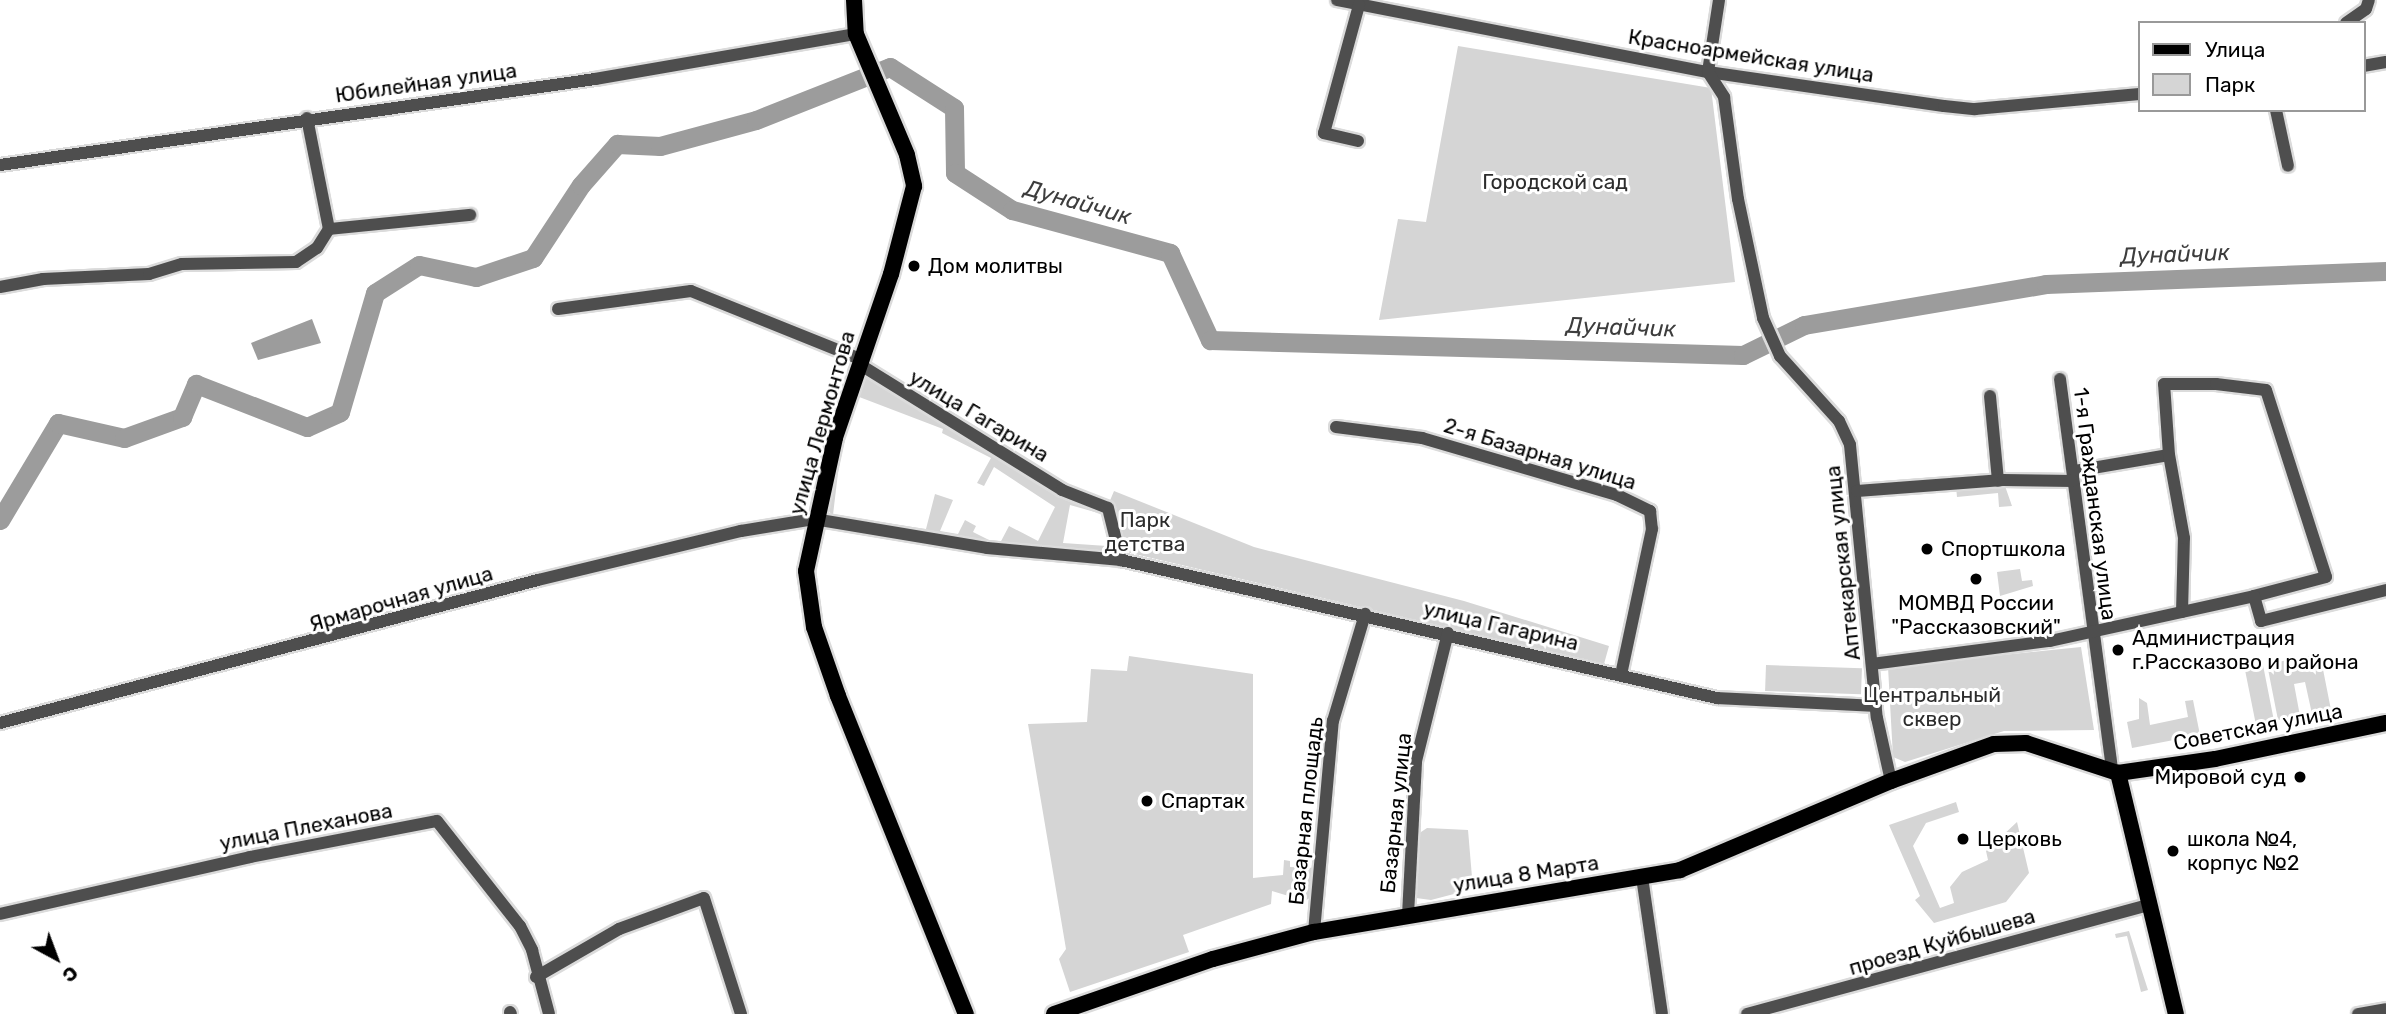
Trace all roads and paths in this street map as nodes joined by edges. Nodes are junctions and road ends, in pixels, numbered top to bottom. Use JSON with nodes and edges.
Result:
{"nodes":[{"id":1,"x":854,"y":0,"type":"edge"},
{"id":2,"x":1337,"y":0,"type":"edge"},
{"id":3,"x":1719,"y":0,"type":"edge"},
{"id":4,"x":2369,"y":0,"type":"edge"},
{"id":5,"x":1359,"y":5,"type":"junction"},
{"id":6,"x":2349,"y":21,"type":"edge"},
{"id":7,"x":856,"y":34,"type":"junction"},
{"id":8,"x":2386,"y":62,"type":"edge"},
{"id":9,"x":2365,"y":66,"type":"edge"},
{"id":10,"x":1708,"y":72,"type":"junction"},
{"id":11,"x":2138,"y":94,"type":"edge"},
{"id":12,"x":2276,"y":112,"type":"edge"},
{"id":13,"x":307,"y":118,"type":"junction"},
{"id":14,"x":1357,"y":141,"type":"dead end"},
{"id":15,"x":0,"y":165,"type":"edge"},
{"id":16,"x":2288,"y":166,"type":"dead end"},
{"id":17,"x":470,"y":215,"type":"dead end"},
{"id":18,"x":329,"y":229,"type":"junction"},
{"id":19,"x":0,"y":287,"type":"edge"},
{"id":20,"x":558,"y":309,"type":"dead end"},
{"id":21,"x":860,"y":361,"type":"junction"},
{"id":22,"x":2060,"y":379,"type":"dead end"},
{"id":23,"x":1990,"y":396,"type":"dead end"},
{"id":24,"x":1336,"y":427,"type":"dead end"},
{"id":25,"x":2169,"y":455,"type":"junction"},
{"id":26,"x":2074,"y":476,"type":"junction"},
{"id":27,"x":1998,"y":481,"type":"junction"},
{"id":28,"x":1857,"y":491,"type":"junction"},
{"id":29,"x":814,"y":519,"type":"junction"},
{"id":30,"x":1121,"y":560,"type":"junction"},
{"id":31,"x":2386,"y":590,"type":"edge"},
{"id":32,"x":2254,"y":596,"type":"junction"},
{"id":33,"x":2182,"y":612,"type":"junction"},
{"id":34,"x":1365,"y":614,"type":"junction"},
{"id":35,"x":1448,"y":633,"type":"junction"},
{"id":36,"x":2092,"y":633,"type":"junction"},
{"id":37,"x":1872,"y":664,"type":"junction"},
{"id":38,"x":1621,"y":675,"type":"junction"},
{"id":39,"x":1876,"y":706,"type":"junction"},
{"id":40,"x":0,"y":723,"type":"edge"},
{"id":41,"x":2385,"y":726,"type":"edge"},
{"id":42,"x":2177,"y":764,"type":"dead end"},
{"id":43,"x":2151,"y":768,"type":"junction"},
{"id":44,"x":2115,"y":771,"type":"junction"},
{"id":45,"x":1891,"y":781,"type":"junction"},
{"id":46,"x":1642,"y":877,"type":"junction"},
{"id":47,"x":2148,"y":905,"type":"junction"},
{"id":48,"x":0,"y":914,"type":"edge"},
{"id":49,"x":1408,"y":915,"type":"junction"},
{"id":50,"x":1314,"y":932,"type":"junction"},
{"id":51,"x":536,"y":977,"type":"junction"},
{"id":52,"x":2386,"y":1009,"type":"edge"},
{"id":53,"x":549,"y":1014,"type":"edge"},
{"id":54,"x":741,"y":1014,"type":"edge"},
{"id":55,"x":966,"y":1014,"type":"edge"},
{"id":56,"x":1054,"y":1014,"type":"edge"},
{"id":57,"x":1662,"y":1014,"type":"edge"},
{"id":58,"x":1746,"y":1014,"type":"edge"},
{"id":59,"x":2176,"y":1014,"type":"edge"},
{"id":60,"x":2358,"y":1014,"type":"edge"}],
"edges":[{"from":1,"to":7,"type":"main road","name":"улица Лермонтова"},
{"from":2,"to":5,"type":"street","name":"Красноармейская улица"},
{"from":3,"to":10,"type":"street"},
{"from":4,"to":6,"type":"street"},
{"from":5,"to":10,"type":"street","name":"Красноармейская улица"},
{"from":5,"to":14,"type":"street"},
{"from":7,"to":13,"type":"street","name":"Юбилейная улица"},
{"from":7,"to":21,"type":"main road","name":"улица Лермонтова"},
{"from":8,"to":9,"type":"street"},
{"from":10,"to":11,"type":"street","name":"Красноармейская улица"},
{"from":10,"to":28,"type":"street","name":"Аптекарская улица"},
{"from":12,"to":16,"type":"street"},
{"from":13,"to":15,"type":"street","name":"Юбилейная улица"},
{"from":13,"to":18,"type":"street"},
{"from":17,"to":18,"type":"street"},
{"from":18,"to":19,"type":"street"},
{"from":20,"to":21,"type":"street","name":"улица Гагарина"},
{"from":21,"to":29,"type":"main road","name":"улица Лермонтова"},
{"from":21,"to":30,"type":"street","name":"улица Гагарина"},
{"from":22,"to":26,"type":"street","name":"1-я Гражданская улица"},
{"from":23,"to":27,"type":"street"},
{"from":24,"to":38,"type":"street","name":"2-я Базарная улица"},
{"from":25,"to":26,"type":"street"},
{"from":25,"to":32,"type":"street"},
{"from":25,"to":33,"type":"street"},
{"from":26,"to":27,"type":"street"},
{"from":26,"to":36,"type":"street","name":"1-я Гражданская улица"},
{"from":27,"to":28,"type":"street"},
{"from":28,"to":37,"type":"street","name":"Аптекарская улица"},
{"from":29,"to":30,"type":"street","name":"улица Гагарина"},
{"from":29,"to":40,"type":"street","name":"Ярмарочная улица"},
{"from":29,"to":55,"type":"main road","name":"улица Лермонтова"},
{"from":30,"to":34,"type":"street","name":"улица Гагарина"},
{"from":31,"to":32,"type":"street"},
{"from":32,"to":33,"type":"street"},
{"from":33,"to":36,"type":"street"},
{"from":34,"to":35,"type":"street","name":"улица Гагарина"},
{"from":34,"to":50,"type":"street","name":"Базарная площадь"},
{"from":35,"to":38,"type":"street","name":"улица Гагарина"},
{"from":35,"to":49,"type":"street","name":"Базарная улица"},
{"from":36,"to":37,"type":"street"},
{"from":36,"to":44,"type":"street","name":"1-я Гражданская улица"},
{"from":37,"to":39,"type":"street","name":"Аптекарская улица"},
{"from":38,"to":39,"type":"street","name":"улица Гагарина"},
{"from":39,"to":45,"type":"street","name":"Аптекарская улица"},
{"from":41,"to":43,"type":"main road","name":"Советская улица"},
{"from":42,"to":43,"type":"main road","name":"Советская улица"},
{"from":43,"to":44,"type":"main road","name":"Советская улица"},
{"from":44,"to":45,"type":"main road","name":"улица 8 Марта"},
{"from":44,"to":47,"type":"main road"},
{"from":45,"to":46,"type":"main road","name":"улица 8 Марта"},
{"from":46,"to":49,"type":"main road","name":"улица 8 Марта"},
{"from":46,"to":57,"type":"street"},
{"from":47,"to":58,"type":"street","name":"проезд Куйбышева"},
{"from":47,"to":59,"type":"main road"},
{"from":48,"to":51,"type":"street","name":"улица Плеханова"},
{"from":49,"to":50,"type":"main road","name":"улица 8 Марта"},
{"from":50,"to":56,"type":"main road","name":"улица 8 Марта"},
{"from":51,"to":53,"type":"street"},
{"from":51,"to":54,"type":"street"},
{"from":52,"to":60,"type":"street"}]}
